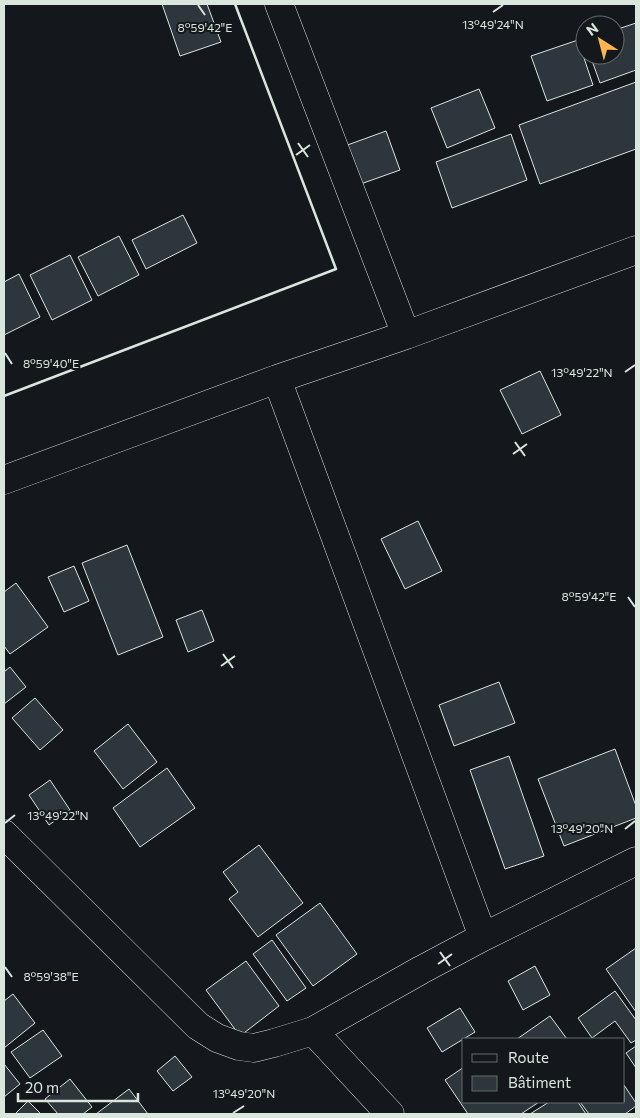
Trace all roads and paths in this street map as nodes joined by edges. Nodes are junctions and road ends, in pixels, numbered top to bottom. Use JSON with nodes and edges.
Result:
{"nodes":[{"id":1,"x":280,"y":4,"type":"edge"},
{"id":2,"x":636,"y":250,"type":"edge"},
{"id":3,"x":406,"y":335,"type":"junction"},
{"id":4,"x":277,"y":379,"type":"junction"},
{"id":5,"x":4,"y":480,"type":"edge"},
{"id":6,"x":4,"y":834,"type":"edge"},
{"id":7,"x":636,"y":861,"type":"edge"},
{"id":8,"x":484,"y":937,"type":"junction"},
{"id":9,"x":312,"y":1031,"type":"junction"},
{"id":10,"x":390,"y":1114,"type":"edge"}],
"edges":[{"from":1,"to":3,"type":"street"},
{"from":2,"to":3,"type":"street"},
{"from":3,"to":4,"type":"street"},
{"from":4,"to":5,"type":"street"},
{"from":4,"to":8,"type":"street"},
{"from":6,"to":9,"type":"street"},
{"from":7,"to":8,"type":"street"},
{"from":8,"to":9,"type":"street"},
{"from":9,"to":10,"type":"street"}]}
